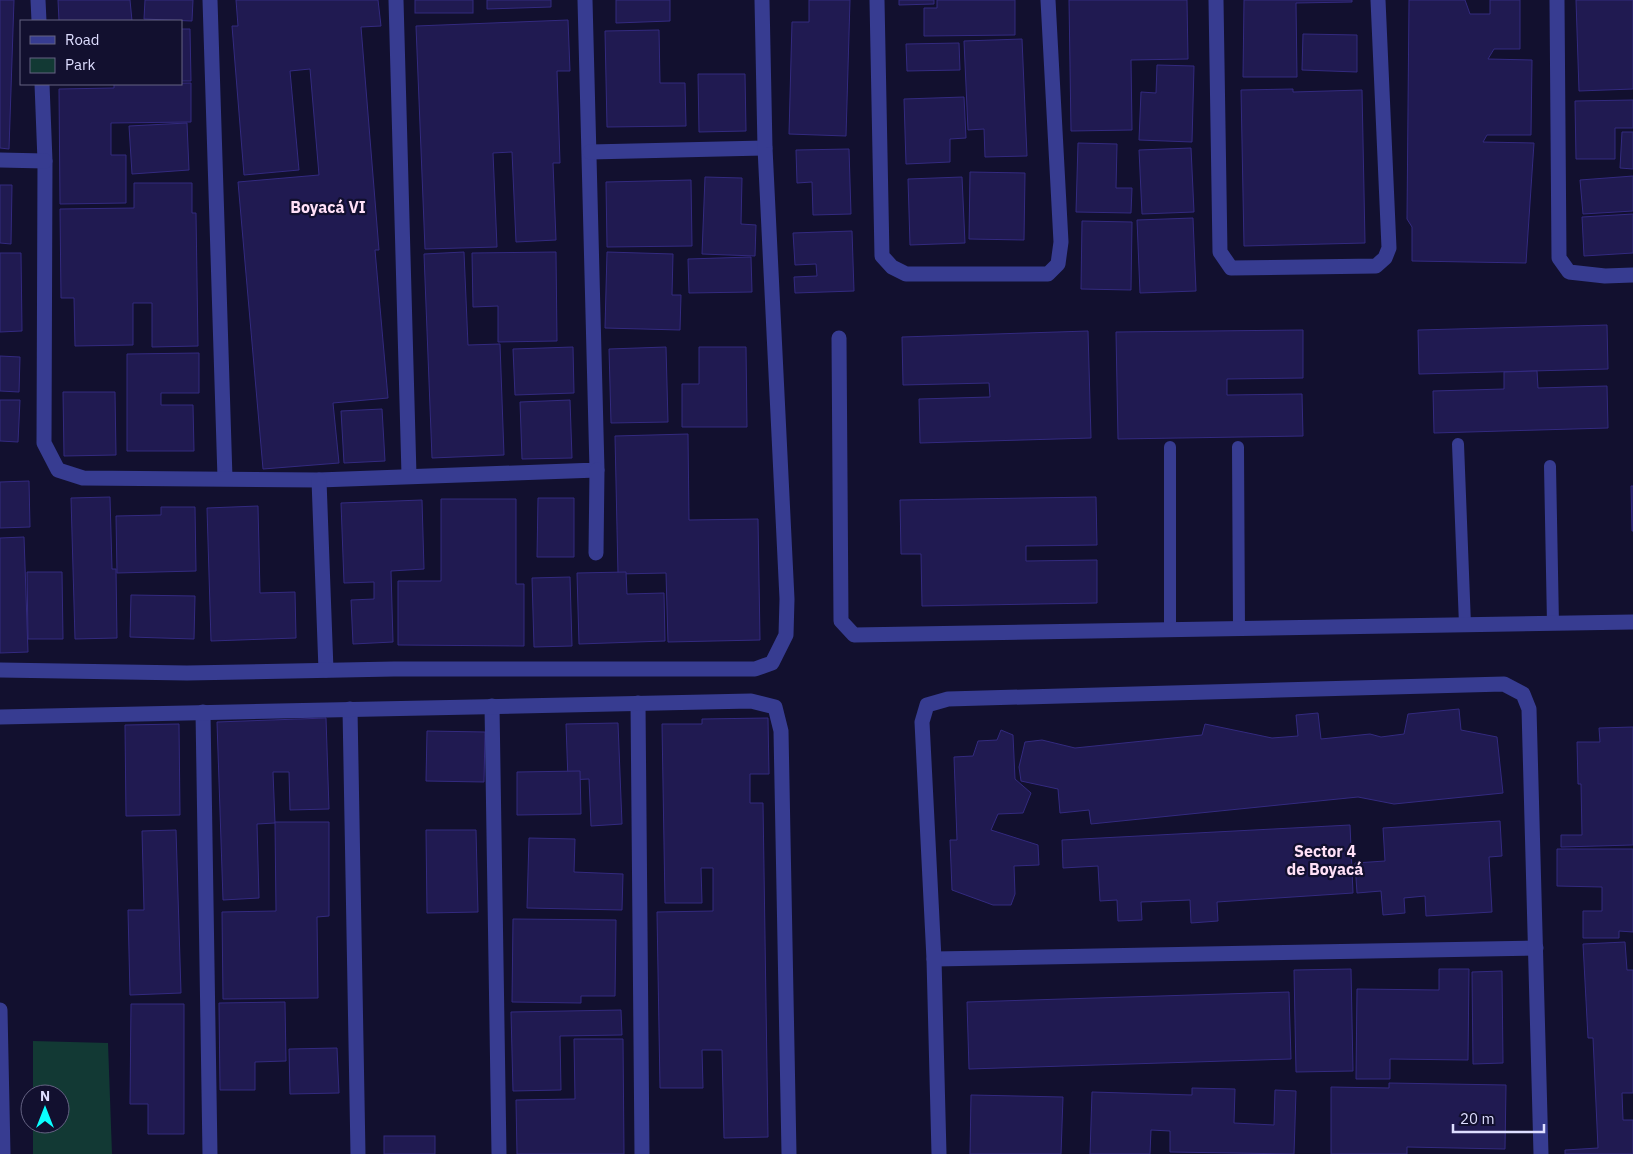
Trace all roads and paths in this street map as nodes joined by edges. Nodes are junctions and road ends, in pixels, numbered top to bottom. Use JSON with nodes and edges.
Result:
{"nodes":[{"id":1,"x":38,"y":0,"type":"edge"},
{"id":2,"x":210,"y":0,"type":"edge"},
{"id":3,"x":396,"y":0,"type":"edge"},
{"id":4,"x":585,"y":0,"type":"edge"},
{"id":5,"x":762,"y":0,"type":"edge"},
{"id":6,"x":877,"y":0,"type":"edge"},
{"id":7,"x":1048,"y":0,"type":"edge"},
{"id":8,"x":1216,"y":0,"type":"edge"},
{"id":9,"x":1378,"y":0,"type":"edge"},
{"id":10,"x":1556,"y":0,"type":"edge"},
{"id":11,"x":39,"y":20,"type":"edge"},
{"id":12,"x":42,"y":85,"type":"edge"},
{"id":13,"x":765,"y":148,"type":"junction"},
{"id":14,"x":590,"y":152,"type":"junction"},
{"id":15,"x":0,"y":160,"type":"edge"},
{"id":16,"x":45,"y":161,"type":"junction"},
{"id":17,"x":1633,"y":275,"type":"edge"},
{"id":18,"x":839,"y":338,"type":"dead end"},
{"id":19,"x":1458,"y":444,"type":"dead end"},
{"id":20,"x":1170,"y":447,"type":"dead end"},
{"id":21,"x":1238,"y":447,"type":"dead end"},
{"id":22,"x":1550,"y":466,"type":"dead end"},
{"id":23,"x":597,"y":470,"type":"junction"},
{"id":24,"x":409,"y":475,"type":"junction"},
{"id":25,"x":225,"y":478,"type":"junction"},
{"id":26,"x":319,"y":480,"type":"junction"},
{"id":27,"x":596,"y":553,"type":"dead end"},
{"id":28,"x":1633,"y":622,"type":"edge"},
{"id":29,"x":1465,"y":624,"type":"junction"},
{"id":30,"x":1553,"y":624,"type":"junction"},
{"id":31,"x":1170,"y":629,"type":"junction"},
{"id":32,"x":1240,"y":629,"type":"junction"},
{"id":33,"x":0,"y":670,"type":"edge"},
{"id":34,"x":326,"y":670,"type":"junction"},
{"id":35,"x":638,"y":703,"type":"junction"},
{"id":36,"x":492,"y":706,"type":"junction"},
{"id":37,"x":350,"y":709,"type":"junction"},
{"id":38,"x":203,"y":712,"type":"junction"},
{"id":39,"x":0,"y":717,"type":"edge"},
{"id":40,"x":1536,"y":948,"type":"junction"},
{"id":41,"x":934,"y":959,"type":"junction"},
{"id":42,"x":0,"y":1010,"type":"edge"},
{"id":43,"x":3,"y":1154,"type":"edge"},
{"id":44,"x":210,"y":1154,"type":"edge"},
{"id":45,"x":358,"y":1154,"type":"edge"},
{"id":46,"x":499,"y":1154,"type":"edge"},
{"id":47,"x":642,"y":1154,"type":"edge"},
{"id":48,"x":789,"y":1154,"type":"edge"},
{"id":49,"x":939,"y":1154,"type":"edge"},
{"id":50,"x":1541,"y":1154,"type":"edge"}],
"edges":[{"from":1,"to":11,"type":"street"},
{"from":2,"to":25,"type":"street"},
{"from":3,"to":24,"type":"street"},
{"from":4,"to":14,"type":"street"},
{"from":5,"to":13,"type":"street"},
{"from":6,"to":7,"type":"street"},
{"from":8,"to":9,"type":"street"},
{"from":10,"to":17,"type":"street"},
{"from":12,"to":16,"type":"street"},
{"from":13,"to":14,"type":"street"},
{"from":13,"to":34,"type":"street"},
{"from":14,"to":23,"type":"street"},
{"from":15,"to":16,"type":"street"},
{"from":16,"to":25,"type":"street"},
{"from":18,"to":31,"type":"street"},
{"from":19,"to":29,"type":"lane"},
{"from":20,"to":31,"type":"lane"},
{"from":21,"to":32,"type":"lane"},
{"from":22,"to":30,"type":"lane"},
{"from":23,"to":24,"type":"street"},
{"from":23,"to":27,"type":"street"},
{"from":24,"to":26,"type":"street"},
{"from":25,"to":26,"type":"street"},
{"from":26,"to":34,"type":"street"},
{"from":28,"to":30,"type":"street"},
{"from":29,"to":30,"type":"street"},
{"from":29,"to":32,"type":"street"},
{"from":31,"to":32,"type":"street"},
{"from":33,"to":34,"type":"street"},
{"from":35,"to":36,"type":"street"},
{"from":35,"to":47,"type":"street"},
{"from":35,"to":48,"type":"street"},
{"from":36,"to":37,"type":"street"},
{"from":36,"to":46,"type":"street"},
{"from":37,"to":38,"type":"street"},
{"from":37,"to":45,"type":"street"},
{"from":38,"to":39,"type":"street"},
{"from":38,"to":44,"type":"street"},
{"from":40,"to":41,"type":"street"},
{"from":40,"to":41,"type":"street"},
{"from":40,"to":50,"type":"street"},
{"from":41,"to":49,"type":"street"},
{"from":42,"to":43,"type":"street"}]}
